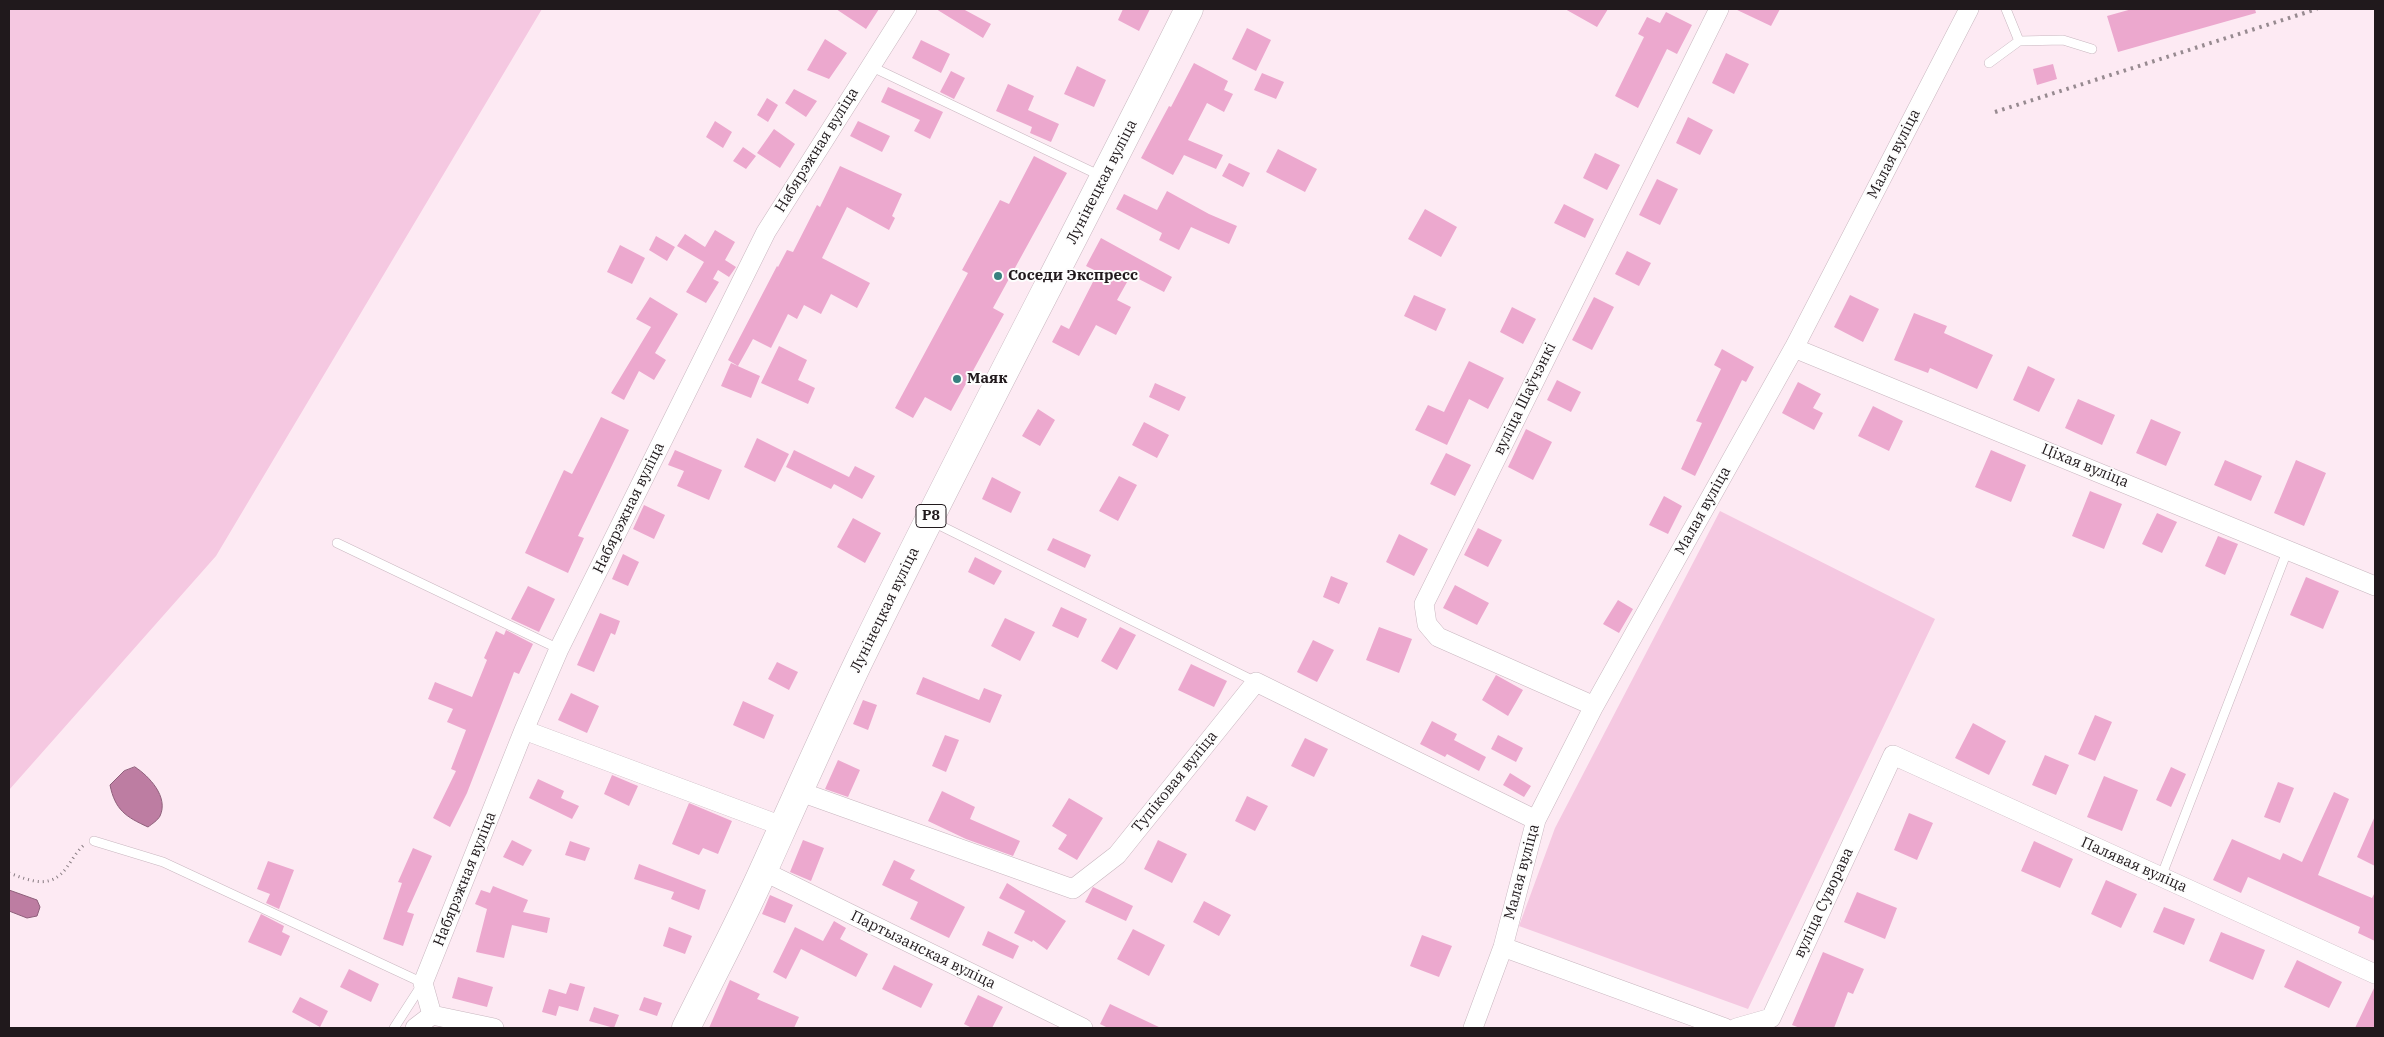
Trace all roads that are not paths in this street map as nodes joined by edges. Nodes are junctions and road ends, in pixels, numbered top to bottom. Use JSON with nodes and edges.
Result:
{"nodes":[{"id":1,"x":907,"y":9,"type":"edge"},
{"id":2,"x":1188,"y":9,"type":"edge"},
{"id":3,"x":1720,"y":9,"type":"edge"},
{"id":4,"x":1970,"y":9,"type":"edge"},
{"id":5,"x":2006,"y":9,"type":"edge"},
{"id":6,"x":2019,"y":41,"type":"junction"},
{"id":7,"x":2092,"y":49,"type":"dead end"},
{"id":8,"x":1989,"y":63,"type":"dead end"},
{"id":9,"x":870,"y":66,"type":"junction"},
{"id":10,"x":1105,"y":178,"type":"junction"},
{"id":11,"x":1794,"y":348,"type":"junction"},
{"id":12,"x":929,"y":520,"type":"junction"},
{"id":13,"x":337,"y":543,"type":"dead end"},
{"id":14,"x":2288,"y":549,"type":"junction"},
{"id":15,"x":2375,"y":586,"type":"edge"},
{"id":16,"x":559,"y":649,"type":"junction"},
{"id":17,"x":1256,"y":682,"type":"junction"},
{"id":18,"x":1594,"y":706,"type":"junction"},
{"id":19,"x":524,"y":730,"type":"junction"},
{"id":20,"x":1893,"y":755,"type":"joint"},
{"id":21,"x":798,"y":791,"type":"junction"},
{"id":22,"x":1536,"y":820,"type":"junction"},
{"id":23,"x":782,"y":826,"type":"junction"},
{"id":24,"x":94,"y":841,"type":"road end"},
{"id":25,"x":763,"y":872,"type":"junction"},
{"id":26,"x":2161,"y":877,"type":"junction"},
{"id":27,"x":1503,"y":947,"type":"junction"},
{"id":28,"x":2375,"y":974,"type":"edge"},
{"id":29,"x":423,"y":983,"type":"junction"},
{"id":30,"x":432,"y":1015,"type":"junction"},
{"id":31,"x":394,"y":1028,"type":"edge"},
{"id":32,"x":415,"y":1028,"type":"edge"},
{"id":33,"x":494,"y":1028,"type":"edge"},
{"id":34,"x":686,"y":1028,"type":"edge"},
{"id":35,"x":1083,"y":1028,"type":"edge"},
{"id":36,"x":1473,"y":1028,"type":"edge"},
{"id":37,"x":1726,"y":1028,"type":"edge"},
{"id":38,"x":1736,"y":1028,"type":"edge"}],
"edges":[{"from":1,"to":9,"type":"street","name":"Набярэжная вуліца"},
{"from":2,"to":10,"type":"main road","name":"Лунінецкая вуліца","number":"Р8"},
{"from":3,"to":18,"type":"street","name":"вуліца Шаўчэнкі"},
{"from":4,"to":11,"type":"street","name":"Малая вуліца"},
{"from":5,"to":6,"type":"lane"},
{"from":6,"to":7,"type":"lane"},
{"from":6,"to":8,"type":"lane"},
{"from":9,"to":10,"type":"lane"},
{"from":9,"to":16,"type":"street","name":"Набярэжная вуліца"},
{"from":10,"to":12,"type":"main road","name":"Лунінецкая вуліца","number":"Р8"},
{"from":11,"to":14,"type":"street","name":"Ціхая вуліца"},
{"from":11,"to":18,"type":"street","name":"Малая вуліца"},
{"from":12,"to":17,"type":"lane"},
{"from":12,"to":21,"type":"main road","name":"Лунінецкая вуліца","number":"Р8"},
{"from":13,"to":16,"type":"lane"},
{"from":14,"to":15,"type":"street","name":"Ціхая вуліца"},
{"from":14,"to":26,"type":"lane"},
{"from":16,"to":19,"type":"street","name":"Набярэжная вуліца"},
{"from":17,"to":21,"type":"street","name":"Тупіковая вуліца"},
{"from":17,"to":22,"type":"street"},
{"from":18,"to":22,"type":"street","name":"Малая вуліца"},
{"from":19,"to":23,"type":"street"},
{"from":19,"to":29,"type":"street","name":"Набярэжная вуліца"},
{"from":20,"to":26,"type":"street","name":"Палявая вуліца"},
{"from":20,"to":38,"type":"street","name":"вуліца Суворава"},
{"from":21,"to":23,"type":"main road","name":"Лунінецкая вуліца","number":"Р8"},
{"from":22,"to":27,"type":"street","name":"Малая вуліца"},
{"from":23,"to":25,"type":"main road","name":"Лунінецкая вуліца","number":"Р8"},
{"from":24,"to":29,"type":"lane"},
{"from":25,"to":34,"type":"main road","name":"Лунінецкая вуліца","number":"Р8"},
{"from":25,"to":35,"type":"street","name":"Партызанская вуліца"},
{"from":26,"to":28,"type":"street","name":"Палявая вуліца"},
{"from":27,"to":36,"type":"street","name":"Малая вуліца"},
{"from":27,"to":37,"type":"street"},
{"from":29,"to":30,"type":"street"},
{"from":29,"to":31,"type":"lane"},
{"from":30,"to":32,"type":"street"},
{"from":30,"to":33,"type":"street"}]}
